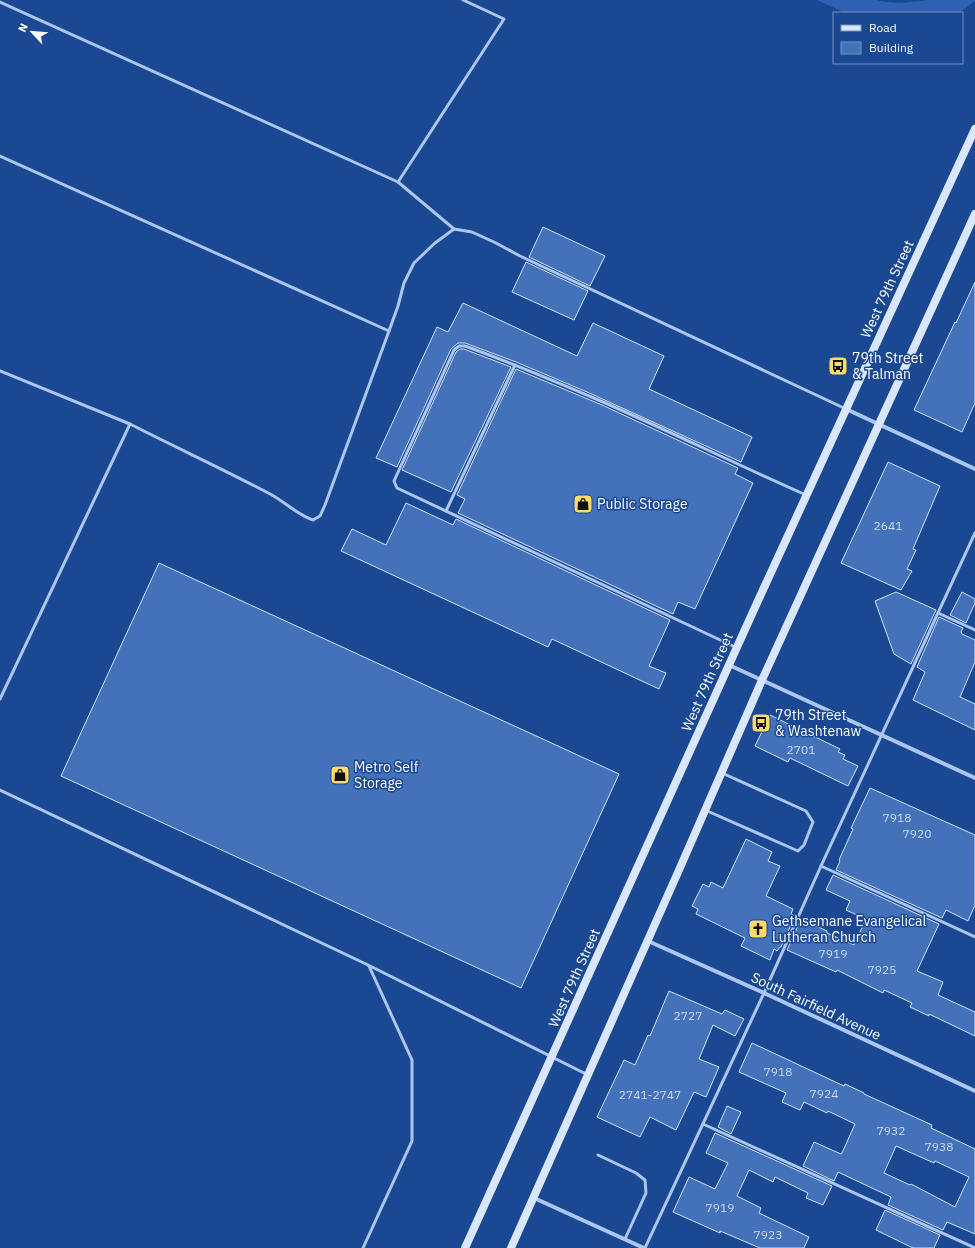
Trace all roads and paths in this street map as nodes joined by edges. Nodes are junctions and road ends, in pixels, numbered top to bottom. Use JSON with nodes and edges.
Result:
{"nodes":[{"id":1,"x":463,"y":0,"type":"edge"},
{"id":2,"x":0,"y":2,"type":"edge"},
{"id":3,"x":975,"y":129,"type":"edge"},
{"id":4,"x":0,"y":156,"type":"edge"},
{"id":5,"x":398,"y":182,"type":"junction"},
{"id":6,"x":975,"y":214,"type":"edge"},
{"id":7,"x":454,"y":229,"type":"junction"},
{"id":8,"x":389,"y":331,"type":"junction"},
{"id":9,"x":515,"y":365,"type":"junction"},
{"id":10,"x":1,"y":373,"type":"edge"},
{"id":11,"x":846,"y":409,"type":"junction"},
{"id":12,"x":130,"y":424,"type":"junction"},
{"id":13,"x":879,"y":424,"type":"junction"},
{"id":14,"x":975,"y":469,"type":"edge"},
{"id":15,"x":806,"y":495,"type":"junction"},
{"id":16,"x":446,"y":511,"type":"junction"},
{"id":17,"x":975,"y":533,"type":"edge"},
{"id":18,"x":938,"y":613,"type":"junction"},
{"id":19,"x":975,"y":630,"type":"edge"},
{"id":20,"x":737,"y":648,"type":"junction"},
{"id":21,"x":729,"y":665,"type":"junction"},
{"id":22,"x":762,"y":680,"type":"junction"},
{"id":23,"x":0,"y":699,"type":"edge"},
{"id":24,"x":882,"y":735,"type":"junction"},
{"id":25,"x":722,"y":773,"type":"junction"},
{"id":26,"x":975,"y":778,"type":"edge"},
{"id":27,"x":0,"y":790,"type":"edge"},
{"id":28,"x":706,"y":810,"type":"junction"},
{"id":29,"x":821,"y":866,"type":"junction"},
{"id":30,"x":975,"y":937,"type":"edge"},
{"id":31,"x":648,"y":941,"type":"junction"},
{"id":32,"x":368,"y":965,"type":"junction"},
{"id":33,"x":764,"y":994,"type":"junction"},
{"id":34,"x":552,"y":1058,"type":"junction"},
{"id":35,"x":588,"y":1075,"type":"junction"},
{"id":36,"x":975,"y":1091,"type":"edge"},
{"id":37,"x":703,"y":1124,"type":"junction"},
{"id":38,"x":598,"y":1154,"type":"dead end"},
{"id":39,"x":534,"y":1198,"type":"junction"},
{"id":40,"x":625,"y":1239,"type":"junction"},
{"id":41,"x":363,"y":1248,"type":"edge"},
{"id":42,"x":465,"y":1248,"type":"edge"},
{"id":43,"x":511,"y":1248,"type":"edge"},
{"id":44,"x":645,"y":1248,"type":"edge"},
{"id":45,"x":975,"y":1248,"type":"edge"}],
"edges":[{"from":1,"to":5,"type":"lane"},
{"from":2,"to":5,"type":"lane"},
{"from":3,"to":11,"type":"main road","name":"West 79th Street"},
{"from":4,"to":8,"type":"lane"},
{"from":5,"to":7,"type":"lane"},
{"from":6,"to":13,"type":"main road"},
{"from":7,"to":8,"type":"lane"},
{"from":7,"to":11,"type":"lane"},
{"from":8,"to":12,"type":"lane"},
{"from":9,"to":15,"type":"lane"},
{"from":9,"to":16,"type":"lane"},
{"from":9,"to":16,"type":"lane"},
{"from":10,"to":12,"type":"lane"},
{"from":11,"to":13,"type":"street"},
{"from":11,"to":15,"type":"main road","name":"West 79th Street"},
{"from":12,"to":23,"type":"lane"},
{"from":13,"to":14,"type":"street"},
{"from":13,"to":22,"type":"main road"},
{"from":15,"to":20,"type":"main road","name":"West 79th Street"},
{"from":16,"to":20,"type":"lane"},
{"from":17,"to":18,"type":"lane"},
{"from":18,"to":19,"type":"lane"},
{"from":18,"to":24,"type":"lane"},
{"from":20,"to":21,"type":"main road","name":"West 79th Street"},
{"from":21,"to":22,"type":"street"},
{"from":21,"to":34,"type":"main road","name":"West 79th Street"},
{"from":22,"to":24,"type":"street"},
{"from":22,"to":25,"type":"main road"},
{"from":24,"to":26,"type":"street"},
{"from":24,"to":29,"type":"lane"},
{"from":25,"to":28,"type":"main road"},
{"from":25,"to":28,"type":"lane"},
{"from":27,"to":32,"type":"lane"},
{"from":28,"to":31,"type":"main road"},
{"from":29,"to":30,"type":"lane"},
{"from":29,"to":33,"type":"lane"},
{"from":31,"to":33,"type":"street","name":"South Fairfield Avenue"},
{"from":31,"to":35,"type":"main road"},
{"from":32,"to":34,"type":"lane"},
{"from":32,"to":41,"type":"lane"},
{"from":33,"to":36,"type":"street","name":"South Fairfield Avenue"},
{"from":33,"to":37,"type":"lane"},
{"from":34,"to":35,"type":"lane"},
{"from":34,"to":42,"type":"main road","name":"West 79th Street"},
{"from":35,"to":39,"type":"main road"},
{"from":37,"to":44,"type":"lane"},
{"from":37,"to":45,"type":"lane"},
{"from":38,"to":40,"type":"lane"},
{"from":39,"to":40,"type":"street"},
{"from":39,"to":43,"type":"main road"},
{"from":40,"to":44,"type":"street"}]}
